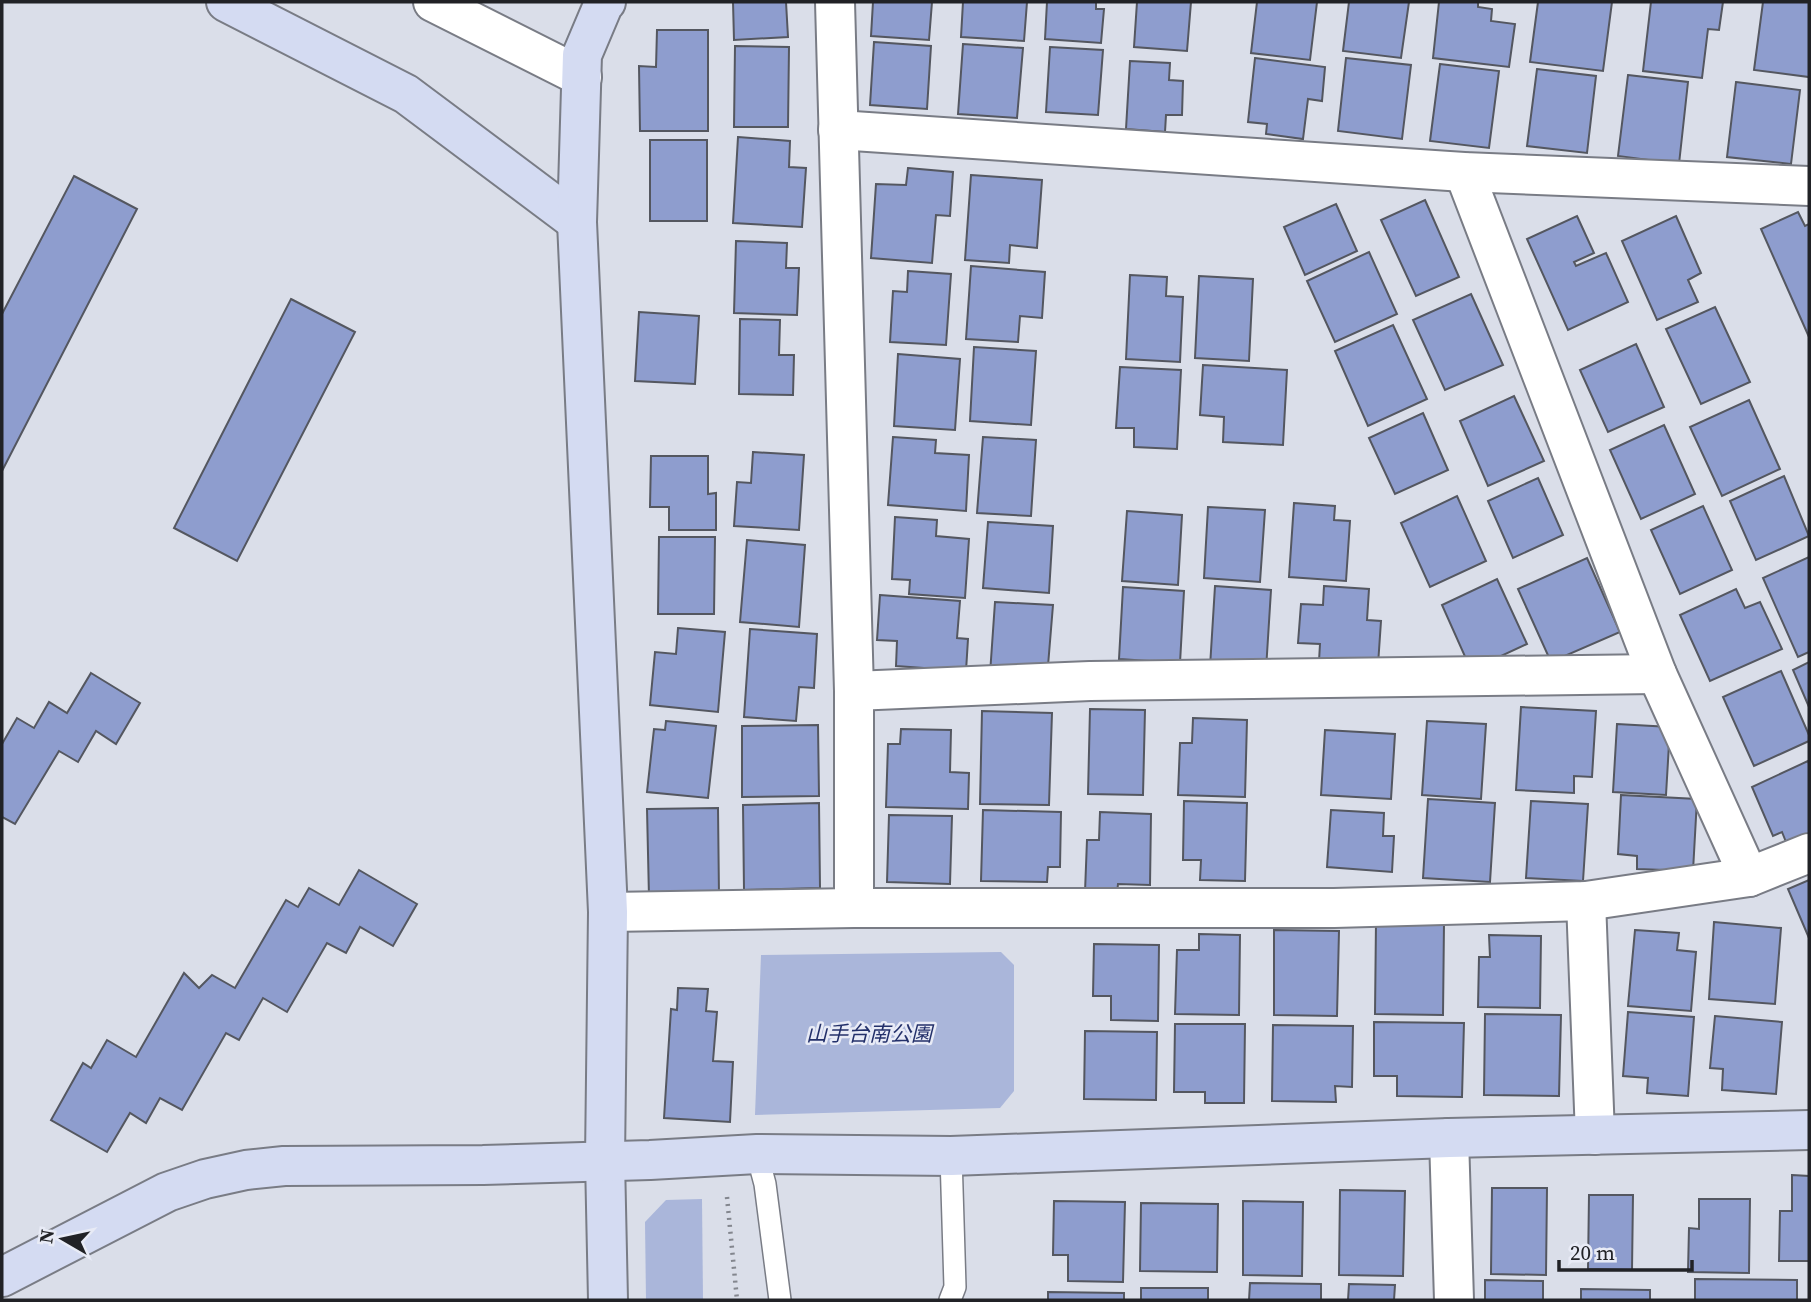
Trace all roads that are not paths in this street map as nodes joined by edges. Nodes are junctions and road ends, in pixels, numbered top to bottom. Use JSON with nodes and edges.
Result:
{"nodes":[{"id":1,"x":226,"y":2,"type":"edge"},
{"id":2,"x":433,"y":2,"type":"edge"},
{"id":3,"x":606,"y":2,"type":"edge"},
{"id":4,"x":835,"y":2,"type":"edge"},
{"id":5,"x":582,"y":77,"type":"junction"},
{"id":6,"x":838,"y":130,"type":"junction"},
{"id":7,"x":1464,"y":172,"type":"junction"},
{"id":8,"x":1809,"y":186,"type":"edge"},
{"id":9,"x":578,"y":222,"type":"junction"},
{"id":10,"x":1657,"y":674,"type":"junction"},
{"id":11,"x":855,"y":691,"type":"junction"},
{"id":12,"x":1809,"y":853,"type":"edge"},
{"id":13,"x":1749,"y":877,"type":"junction"},
{"id":14,"x":1586,"y":901,"type":"junction"},
{"id":15,"x":854,"y":908,"type":"junction"},
{"id":16,"x":608,"y":912,"type":"junction"},
{"id":17,"x":1809,"y":1130,"type":"edge"},
{"id":18,"x":1595,"y":1135,"type":"junction"},
{"id":19,"x":1449,"y":1138,"type":"junction"},
{"id":20,"x":757,"y":1154,"type":"junction"},
{"id":21,"x":951,"y":1156,"type":"junction"},
{"id":22,"x":605,"y":1160,"type":"junction"},
{"id":23,"x":2,"y":1276,"type":"edge"},
{"id":24,"x":608,"y":1300,"type":"edge"},
{"id":25,"x":780,"y":1300,"type":"edge"},
{"id":26,"x":950,"y":1300,"type":"edge"},
{"id":27,"x":1454,"y":1300,"type":"edge"}],
"edges":[{"from":1,"to":9,"type":"street"},
{"from":2,"to":5,"type":"street"},
{"from":3,"to":5,"type":"street"},
{"from":4,"to":6,"type":"street"},
{"from":5,"to":9,"type":"street"},
{"from":6,"to":7,"type":"street"},
{"from":6,"to":11,"type":"street"},
{"from":7,"to":8,"type":"street"},
{"from":7,"to":10,"type":"street"},
{"from":9,"to":16,"type":"street"},
{"from":10,"to":11,"type":"street"},
{"from":10,"to":13,"type":"street"},
{"from":11,"to":15,"type":"street"},
{"from":12,"to":13,"type":"street"},
{"from":13,"to":14,"type":"street"},
{"from":14,"to":15,"type":"street"},
{"from":14,"to":18,"type":"street"},
{"from":15,"to":16,"type":"street"},
{"from":16,"to":22,"type":"street"},
{"from":17,"to":18,"type":"street"},
{"from":18,"to":19,"type":"street"},
{"from":19,"to":21,"type":"street"},
{"from":19,"to":27,"type":"street"},
{"from":20,"to":21,"type":"street"},
{"from":20,"to":22,"type":"street"},
{"from":20,"to":25,"type":"lane"},
{"from":21,"to":26,"type":"lane"},
{"from":22,"to":23,"type":"street"},
{"from":22,"to":24,"type":"street"}]}
